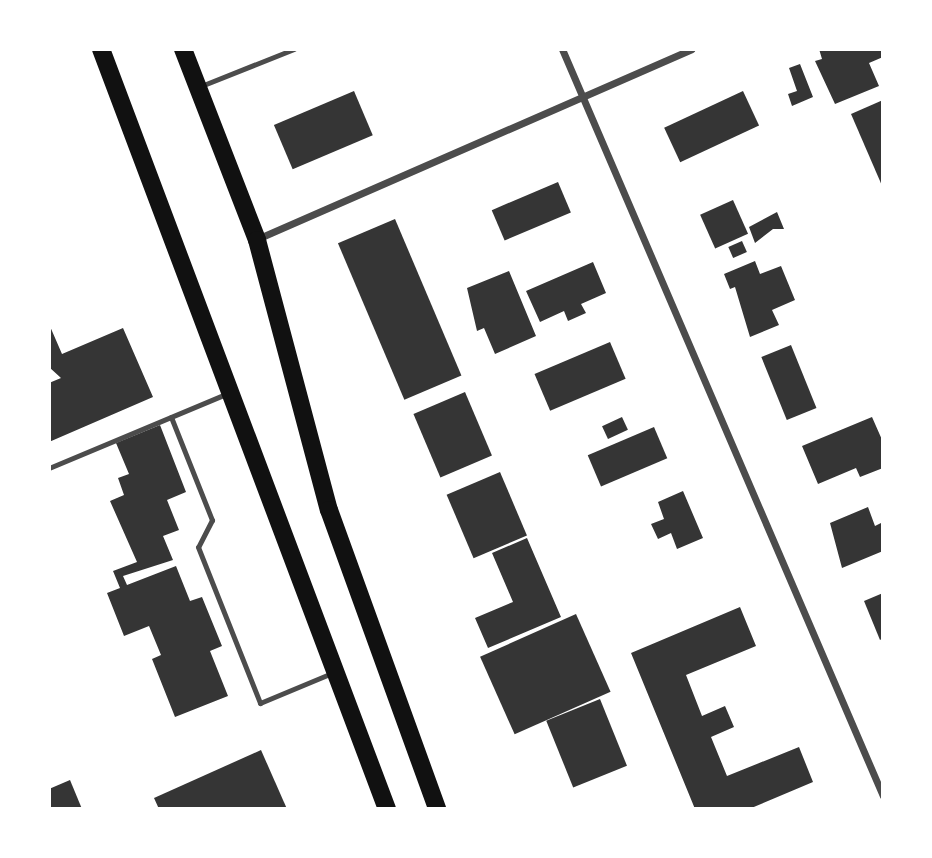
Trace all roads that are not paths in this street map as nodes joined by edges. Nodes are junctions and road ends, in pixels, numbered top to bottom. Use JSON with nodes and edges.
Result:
{"nodes":[{"id":1,"x":101,"y":49,"type":"edge"},
{"id":2,"x":183,"y":49,"type":"edge"},
{"id":3,"x":294,"y":49,"type":"edge"},
{"id":4,"x":562,"y":49,"type":"edge"},
{"id":5,"x":691,"y":49,"type":"edge"},
{"id":6,"x":198,"y":88,"type":"junction"},
{"id":7,"x":581,"y":95,"type":"junction"},
{"id":8,"x":257,"y":240,"type":"junction"},
{"id":9,"x":231,"y":392,"type":"junction"},
{"id":10,"x":171,"y":417,"type":"junction"},
{"id":11,"x":49,"y":468,"type":"edge"},
{"id":12,"x":335,"y":672,"type":"junction"},
{"id":13,"x":883,"y":796,"type":"edge"},
{"id":14,"x":387,"y":809,"type":"edge"},
{"id":15,"x":437,"y":809,"type":"edge"}],
"edges":[{"from":1,"to":9,"type":"main road"},
{"from":2,"to":6,"type":"main road"},
{"from":3,"to":6,"type":"lane"},
{"from":4,"to":7,"type":"street"},
{"from":5,"to":7,"type":"street"},
{"from":6,"to":8,"type":"main road"},
{"from":7,"to":8,"type":"street"},
{"from":7,"to":13,"type":"street"},
{"from":8,"to":15,"type":"main road"},
{"from":9,"to":10,"type":"lane"},
{"from":9,"to":12,"type":"main road"},
{"from":10,"to":11,"type":"lane"},
{"from":10,"to":12,"type":"lane"},
{"from":12,"to":14,"type":"main road"}]}
